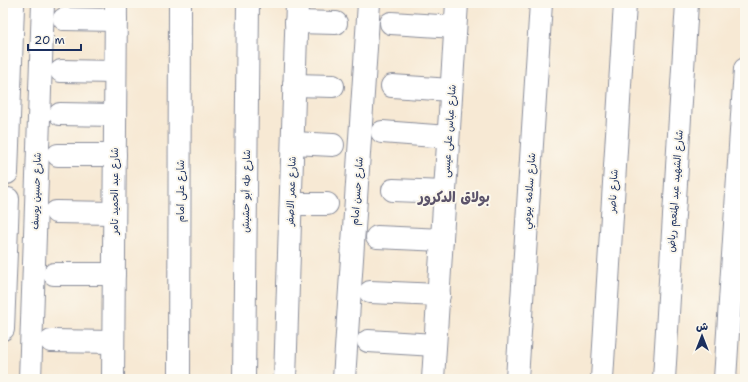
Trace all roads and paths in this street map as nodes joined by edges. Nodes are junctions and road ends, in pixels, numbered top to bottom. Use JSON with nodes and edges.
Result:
{"nodes":[{"id":1,"x":43,"y":3,"type":"edge"},
{"id":2,"x":180,"y":3,"type":"edge"},
{"id":3,"x":248,"y":3,"type":"edge"},
{"id":4,"x":370,"y":3,"type":"edge"},
{"id":5,"x":457,"y":3,"type":"edge"},
{"id":6,"x":541,"y":3,"type":"edge"},
{"id":7,"x":625,"y":3,"type":"edge"},
{"id":8,"x":687,"y":3,"type":"edge"},
{"id":9,"x":11,"y":7,"type":"edge"},
{"id":10,"x":116,"y":11,"type":"edge"},
{"id":11,"x":296,"y":12,"type":"edge"},
{"id":12,"x":64,"y":19,"type":"dead end"},
{"id":13,"x":336,"y":23,"type":"dead end"},
{"id":14,"x":391,"y":23,"type":"dead end"},
{"id":15,"x":455,"y":27,"type":"junction"},
{"id":16,"x":745,"y":69,"type":"edge"},
{"id":17,"x":61,"y":71,"type":"dead end"},
{"id":18,"x":115,"y":72,"type":"junction"},
{"id":19,"x":294,"y":85,"type":"junction"},
{"id":20,"x":333,"y":86,"type":"dead end"},
{"id":21,"x":392,"y":86,"type":"dead end"},
{"id":22,"x":451,"y":90,"type":"junction"},
{"id":23,"x":60,"y":114,"type":"dead end"},
{"id":24,"x":115,"y":115,"type":"junction"},
{"id":25,"x":382,"y":132,"type":"dead end"},
{"id":26,"x":448,"y":137,"type":"junction"},
{"id":27,"x":293,"y":143,"type":"junction"},
{"id":28,"x":333,"y":145,"type":"dead end"},
{"id":29,"x":58,"y":155,"type":"dead end"},
{"id":30,"x":115,"y":155,"type":"junction"},
{"id":31,"x":7,"y":173,"type":"dead end"},
{"id":32,"x":393,"y":190,"type":"dead end"},
{"id":33,"x":445,"y":192,"type":"junction"},
{"id":34,"x":8,"y":200,"type":"dead end"},
{"id":35,"x":291,"y":204,"type":"junction"},
{"id":36,"x":327,"y":204,"type":"dead end"},
{"id":37,"x":56,"y":212,"type":"dead end"},
{"id":38,"x":114,"y":213,"type":"junction"},
{"id":39,"x":377,"y":237,"type":"dead end"},
{"id":40,"x":442,"y":240,"type":"junction"},
{"id":41,"x":54,"y":274,"type":"dead end"},
{"id":42,"x":114,"y":274,"type":"junction"},
{"id":43,"x":370,"y":292,"type":"dead end"},
{"id":44,"x":438,"y":295,"type":"junction"},
{"id":45,"x":3,"y":329,"type":"edge"},
{"id":46,"x":52,"y":341,"type":"dead end"},
{"id":47,"x":368,"y":341,"type":"dead end"},
{"id":48,"x":113,"y":342,"type":"junction"},
{"id":49,"x":436,"y":345,"type":"junction"},
{"id":50,"x":30,"y":379,"type":"edge"},
{"id":51,"x":113,"y":379,"type":"edge"},
{"id":52,"x":179,"y":379,"type":"edge"},
{"id":53,"x":244,"y":379,"type":"edge"},
{"id":54,"x":285,"y":379,"type":"edge"},
{"id":55,"x":344,"y":379,"type":"edge"},
{"id":56,"x":434,"y":379,"type":"edge"},
{"id":57,"x":518,"y":379,"type":"edge"},
{"id":58,"x":602,"y":379,"type":"edge"},
{"id":59,"x":664,"y":379,"type":"edge"},
{"id":60,"x":725,"y":379,"type":"edge"}],
"edges":[{"from":1,"to":50,"type":"street","name":"شارع حسين يوسف"},
{"from":2,"to":52,"type":"street","name":"شارع على امام"},
{"from":3,"to":53,"type":"street","name":"شارع طه أبو حشيش"},
{"from":4,"to":55,"type":"street","name":"شارع حسن امام"},
{"from":5,"to":15,"type":"street","name":"شارع عباس على عيسى"},
{"from":6,"to":57,"type":"street","name":"شارع سلامه بيومي"},
{"from":7,"to":58,"type":"street","name":"شارع ناصر"},
{"from":8,"to":59,"type":"street","name":"شارع الشهيد عبد المنعم رياض"},
{"from":9,"to":31,"type":"street"},
{"from":10,"to":12,"type":"street"},
{"from":10,"to":18,"type":"street","name":"شارع عبد الحميد تامر"},
{"from":11,"to":13,"type":"street"},
{"from":11,"to":19,"type":"street","name":"شارع عمر الاصفر"},
{"from":14,"to":15,"type":"street"},
{"from":15,"to":22,"type":"street","name":"شارع عباس على عيسى"},
{"from":16,"to":60,"type":"street"},
{"from":17,"to":18,"type":"street"},
{"from":18,"to":24,"type":"street","name":"شارع عبد الحميد تامر"},
{"from":19,"to":20,"type":"street"},
{"from":19,"to":27,"type":"street","name":"شارع عمر الاصفر"},
{"from":21,"to":22,"type":"street"},
{"from":22,"to":26,"type":"street","name":"شارع عباس على عيسى"},
{"from":23,"to":24,"type":"street"},
{"from":24,"to":30,"type":"street","name":"شارع عبد الحميد تامر"},
{"from":25,"to":26,"type":"street"},
{"from":26,"to":33,"type":"street","name":"شارع عباس على عيسى"},
{"from":27,"to":28,"type":"street"},
{"from":27,"to":35,"type":"street","name":"شارع عمر الاصفر"},
{"from":29,"to":30,"type":"street"},
{"from":30,"to":38,"type":"street","name":"شارع عبد الحميد تامر"},
{"from":32,"to":33,"type":"street"},
{"from":33,"to":40,"type":"street","name":"شارع عباس على عيسى"},
{"from":34,"to":45,"type":"street"},
{"from":35,"to":36,"type":"street"},
{"from":35,"to":54,"type":"street","name":"شارع عمر الاصفر"},
{"from":37,"to":38,"type":"street"},
{"from":38,"to":42,"type":"street","name":"شارع عبد الحميد تامر"},
{"from":39,"to":40,"type":"street"},
{"from":40,"to":44,"type":"street","name":"شارع عباس على عيسى"},
{"from":41,"to":42,"type":"street"},
{"from":42,"to":48,"type":"street","name":"شارع عبد الحميد تامر"},
{"from":43,"to":44,"type":"street"},
{"from":44,"to":49,"type":"street","name":"شارع عباس على عيسى"},
{"from":46,"to":48,"type":"street"},
{"from":47,"to":49,"type":"street"},
{"from":48,"to":51,"type":"street","name":"شارع عبد الحميد تامر"},
{"from":49,"to":56,"type":"street","name":"شارع عباس على عيسى"}]}
